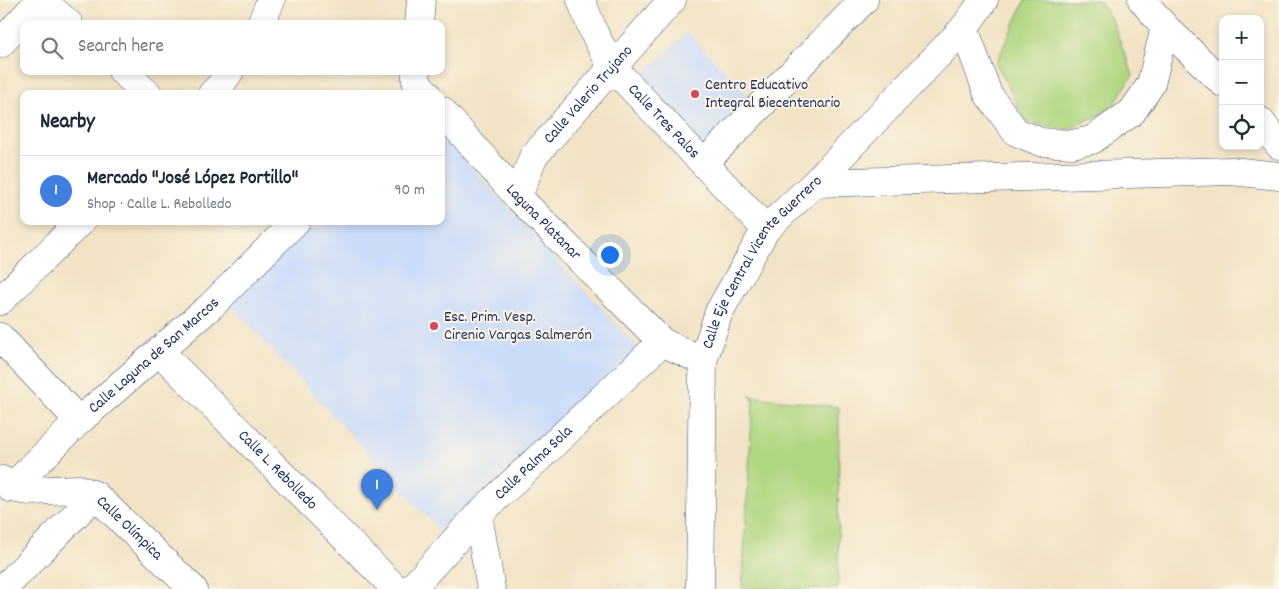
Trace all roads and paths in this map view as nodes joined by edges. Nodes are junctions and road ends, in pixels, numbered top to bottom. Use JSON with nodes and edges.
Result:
{"nodes":[{"id":1,"x":41,"y":0,"type":"edge"},
{"id":2,"x":272,"y":0,"type":"edge"},
{"id":3,"x":421,"y":0,"type":"edge"},
{"id":4,"x":581,"y":0,"type":"edge"},
{"id":5,"x":672,"y":0,"type":"edge"},
{"id":6,"x":864,"y":0,"type":"edge"},
{"id":7,"x":984,"y":0,"type":"edge"},
{"id":8,"x":1142,"y":0,"type":"edge"},
{"id":9,"x":22,"y":20,"type":"edge"},
{"id":10,"x":64,"y":20,"type":"edge"},
{"id":11,"x":263,"y":20,"type":"edge"},
{"id":12,"x":419,"y":20,"type":"edge"},
{"id":13,"x":20,"y":23,"type":"edge"},
{"id":14,"x":1165,"y":27,"type":"junction"},
{"id":15,"x":964,"y":28,"type":"junction"},
{"id":16,"x":0,"y":44,"type":"edge"},
{"id":17,"x":612,"y":67,"type":"junction"},
{"id":18,"x":127,"y":75,"type":"edge"},
{"id":19,"x":227,"y":75,"type":"edge"},
{"id":20,"x":1219,"y":79,"type":"edge"},
{"id":21,"x":143,"y":90,"type":"edge"},
{"id":22,"x":216,"y":90,"type":"edge"},
{"id":23,"x":445,"y":115,"type":"edge"},
{"id":24,"x":1264,"y":126,"type":"edge"},
{"id":25,"x":1279,"y":144,"type":"edge"},
{"id":26,"x":704,"y":163,"type":"junction"},
{"id":27,"x":1279,"y":176,"type":"edge"},
{"id":28,"x":815,"y":183,"type":"junction"},
{"id":29,"x":518,"y":197,"type":"junction"},
{"id":30,"x":77,"y":225,"type":"edge"},
{"id":31,"x":286,"y":225,"type":"edge"},
{"id":32,"x":766,"y":229,"type":"junction"},
{"id":33,"x":0,"y":301,"type":"edge"},
{"id":34,"x":0,"y":337,"type":"edge"},
{"id":35,"x":662,"y":342,"type":"junction"},
{"id":36,"x":159,"y":351,"type":"junction"},
{"id":37,"x":703,"y":361,"type":"junction"},
{"id":38,"x":79,"y":421,"type":"junction"},
{"id":39,"x":6,"y":483,"type":"edge"},
{"id":40,"x":95,"y":495,"type":"junction"},
{"id":41,"x":478,"y":515,"type":"junction"},
{"id":42,"x":192,"y":588,"type":"edge"},
{"id":43,"x":3,"y":589,"type":"edge"},
{"id":44,"x":396,"y":589,"type":"edge"},
{"id":45,"x":411,"y":589,"type":"edge"},
{"id":46,"x":491,"y":589,"type":"edge"},
{"id":47,"x":700,"y":589,"type":"edge"}],
"edges":[{"from":1,"to":9,"type":"street"},
{"from":1,"to":10,"type":"street"},
{"from":2,"to":11,"type":"street"},
{"from":3,"to":12,"type":"street"},
{"from":4,"to":17,"type":"street","name":"Calle Tres Palos"},
{"from":5,"to":17,"type":"street","name":"Calle Valerio Trujano"},
{"from":6,"to":26,"type":"street"},
{"from":7,"to":15,"type":"street","name":"Calle Eje Central Vicente Guerrero"},
{"from":8,"to":14,"type":"street"},
{"from":13,"to":16,"type":"street"},
{"from":14,"to":15,"type":"street"},
{"from":14,"to":20,"type":"street"},
{"from":15,"to":28,"type":"street","name":"Calle Eje Central Vicente Guerrero"},
{"from":17,"to":26,"type":"street","name":"Calle Tres Palos"},
{"from":17,"to":29,"type":"street","name":"Calle Valerio Trujano"},
{"from":18,"to":21,"type":"street"},
{"from":19,"to":22,"type":"street"},
{"from":23,"to":29,"type":"street","name":"Laguna Platanar"},
{"from":24,"to":25,"type":"street"},
{"from":26,"to":32,"type":"street","name":"Calle Tres Palos"},
{"from":27,"to":28,"type":"street"},
{"from":28,"to":32,"type":"street","name":"Calle Eje Central Vicente Guerrero"},
{"from":29,"to":35,"type":"street","name":"Laguna Platanar"},
{"from":30,"to":33,"type":"street"},
{"from":31,"to":36,"type":"street","name":"Calle Laguna de San Marcos"},
{"from":32,"to":37,"type":"street","name":"Calle Eje Central Vicente Guerrero"},
{"from":34,"to":38,"type":"street"},
{"from":35,"to":37,"type":"street","name":"Laguna Platanar"},
{"from":35,"to":41,"type":"street","name":"Calle Palma Sola"},
{"from":36,"to":38,"type":"street","name":"Calle Laguna de San Marcos"},
{"from":36,"to":44,"type":"street","name":"Calle L. Rebolledo"},
{"from":37,"to":47,"type":"street","name":"Calle Eje Central Vicente Guerrero"},
{"from":38,"to":39,"type":"street","name":"Calle Laguna de San Marcos"},
{"from":39,"to":40,"type":"street","name":"Calle Olímpica"},
{"from":40,"to":42,"type":"street","name":"Calle Olímpica"},
{"from":40,"to":43,"type":"street"},
{"from":41,"to":45,"type":"street","name":"Calle Palma Sola"},
{"from":41,"to":46,"type":"street"}]}
